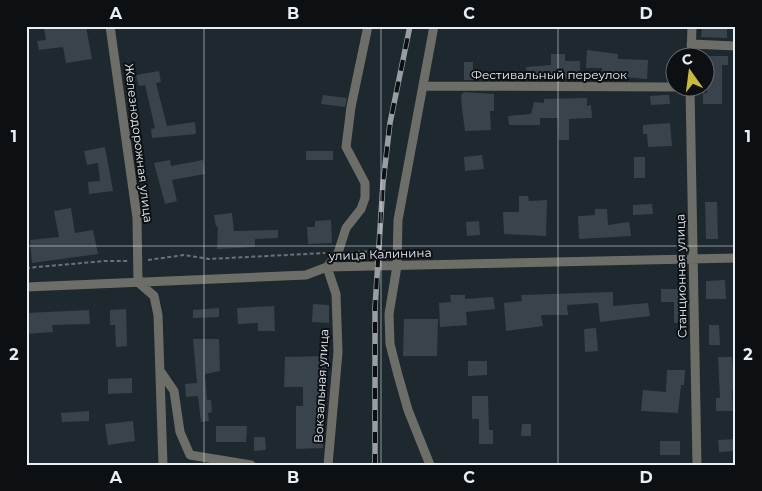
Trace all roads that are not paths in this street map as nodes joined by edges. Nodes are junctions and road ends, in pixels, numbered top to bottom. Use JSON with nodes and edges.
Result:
{"nodes":[{"id":1,"x":110,"y":26,"type":"edge"},
{"id":2,"x":368,"y":26,"type":"edge"},
{"id":3,"x":434,"y":26,"type":"edge"},
{"id":4,"x":692,"y":26,"type":"edge"},
{"id":5,"x":691,"y":44,"type":"junction"},
{"id":6,"x":736,"y":46,"type":"edge"},
{"id":7,"x":691,"y":48,"type":"edge"},
{"id":8,"x":423,"y":86,"type":"junction"},
{"id":9,"x":664,"y":87,"type":"edge"},
{"id":10,"x":690,"y":98,"type":"edge"},
{"id":11,"x":736,"y":258,"type":"edge"},
{"id":12,"x":693,"y":259,"type":"junction"},
{"id":13,"x":397,"y":266,"type":"junction"},
{"id":14,"x":327,"y":268,"type":"junction"},
{"id":15,"x":138,"y":282,"type":"junction"},
{"id":16,"x":26,"y":287,"type":"edge"},
{"id":17,"x":161,"y":372,"type":"junction"},
{"id":18,"x":163,"y":465,"type":"edge"},
{"id":19,"x":251,"y":465,"type":"edge"},
{"id":20,"x":328,"y":465,"type":"edge"},
{"id":21,"x":430,"y":465,"type":"edge"},
{"id":22,"x":697,"y":465,"type":"edge"}],
"edges":[{"from":1,"to":15,"type":"street","name":"Железнодорожная улица"},
{"from":2,"to":14,"type":"street"},
{"from":3,"to":8,"type":"street"},
{"from":4,"to":5,"type":"street"},
{"from":5,"to":6,"type":"street"},
{"from":5,"to":7,"type":"street"},
{"from":8,"to":9,"type":"street","name":"Фестивальный переулок"},
{"from":8,"to":13,"type":"street"},
{"from":10,"to":12,"type":"street","name":"Станционная улица"},
{"from":11,"to":12,"type":"street","name":"улица Калинина"},
{"from":12,"to":13,"type":"street","name":"улица Калинина"},
{"from":12,"to":22,"type":"street","name":"Станционная улица"},
{"from":13,"to":14,"type":"street","name":"улица Калинина"},
{"from":13,"to":21,"type":"street"},
{"from":14,"to":15,"type":"street","name":"улица Калинина"},
{"from":14,"to":20,"type":"street","name":"Вокзальная улица"},
{"from":15,"to":16,"type":"street","name":"улица Калинина"},
{"from":15,"to":17,"type":"street"},
{"from":17,"to":18,"type":"street"},
{"from":17,"to":19,"type":"street"}]}
